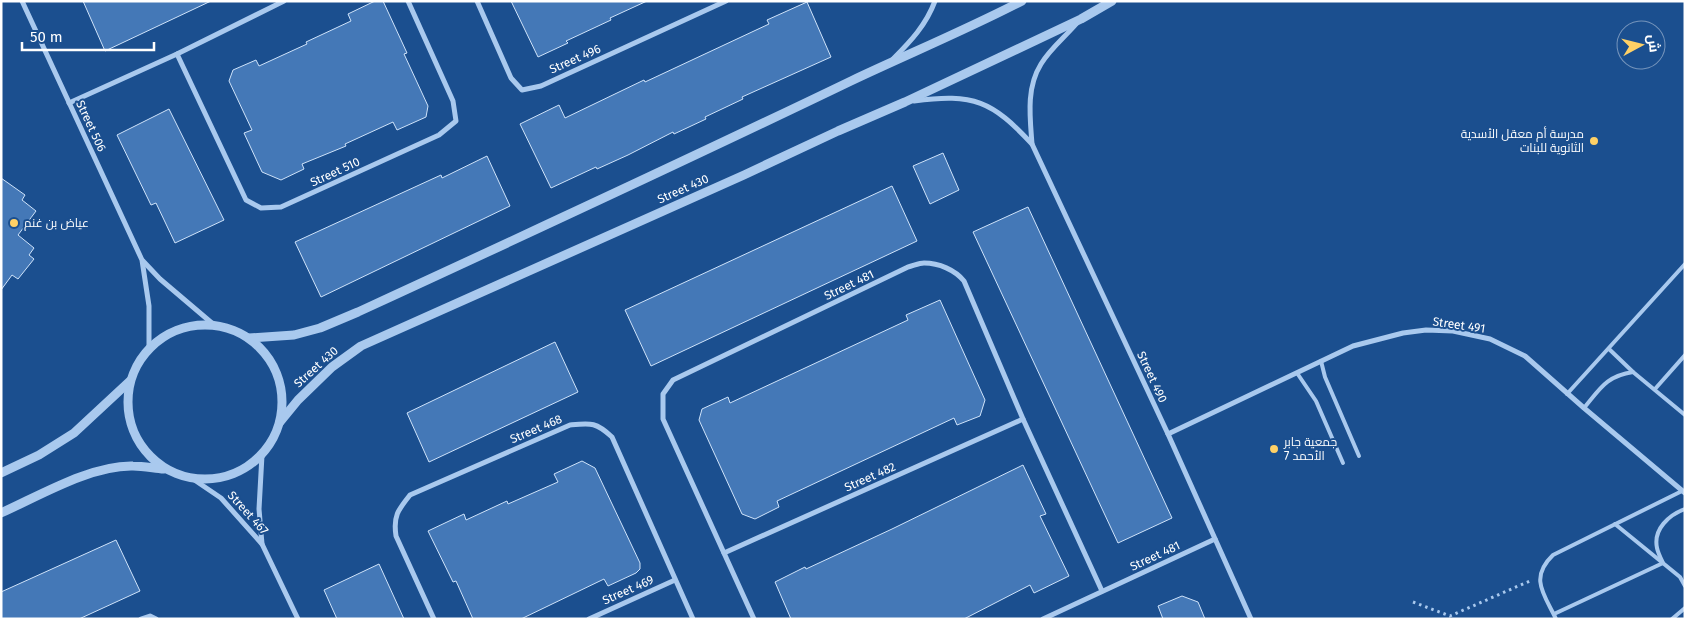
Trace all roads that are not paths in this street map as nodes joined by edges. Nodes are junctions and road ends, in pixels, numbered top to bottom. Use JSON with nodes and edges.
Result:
{"nodes":[{"id":1,"x":22,"y":1,"type":"edge"},
{"id":2,"x":284,"y":1,"type":"edge"},
{"id":3,"x":408,"y":1,"type":"edge"},
{"id":4,"x":477,"y":1,"type":"edge"},
{"id":5,"x":726,"y":1,"type":"edge"},
{"id":6,"x":935,"y":1,"type":"edge"},
{"id":7,"x":1022,"y":1,"type":"edge"},
{"id":8,"x":1112,"y":1,"type":"edge"},
{"id":9,"x":1082,"y":19,"type":"junction"},
{"id":10,"x":177,"y":54,"type":"junction"},
{"id":11,"x":890,"y":63,"type":"junction"},
{"id":12,"x":905,"y":102,"type":"junction"},
{"id":13,"x":69,"y":103,"type":"junction"},
{"id":14,"x":1032,"y":144,"type":"junction"},
{"id":15,"x":142,"y":260,"type":"junction"},
{"id":16,"x":1685,"y":264,"type":"edge"},
{"id":17,"x":213,"y":324,"type":"junction"},
{"id":18,"x":250,"y":338,"type":"junction"},
{"id":19,"x":149,"y":348,"type":"junction"},
{"id":20,"x":1609,"y":349,"type":"junction"},
{"id":21,"x":1685,"y":355,"type":"edge"},
{"id":22,"x":1321,"y":361,"type":"junction"},
{"id":23,"x":1633,"y":372,"type":"junction"},
{"id":24,"x":1297,"y":373,"type":"junction"},
{"id":25,"x":130,"y":381,"type":"junction"},
{"id":26,"x":1655,"y":389,"type":"junction"},
{"id":27,"x":1567,"y":394,"type":"junction"},
{"id":28,"x":1584,"y":408,"type":"junction"},
{"id":29,"x":1685,"y":415,"type":"edge"},
{"id":30,"x":1023,"y":420,"type":"junction"},
{"id":31,"x":280,"y":422,"type":"junction"},
{"id":32,"x":1168,"y":434,"type":"junction"},
{"id":33,"x":262,"y":455,"type":"junction"},
{"id":34,"x":1359,"y":456,"type":"dead end"},
{"id":35,"x":1343,"y":463,"type":"dead end"},
{"id":36,"x":165,"y":469,"type":"junction"},
{"id":37,"x":1,"y":473,"type":"edge"},
{"id":38,"x":193,"y":479,"type":"junction"},
{"id":39,"x":1683,"y":492,"type":"edge"},
{"id":40,"x":1685,"y":509,"type":"edge"},
{"id":41,"x":1,"y":514,"type":"edge"},
{"id":42,"x":1615,"y":524,"type":"junction"},
{"id":43,"x":1216,"y":539,"type":"junction"},
{"id":44,"x":262,"y":544,"type":"junction"},
{"id":45,"x":724,"y":553,"type":"junction"},
{"id":46,"x":1663,"y":563,"type":"junction"},
{"id":47,"x":675,"y":580,"type":"junction"},
{"id":48,"x":1685,"y":586,"type":"edge"},
{"id":49,"x":1102,"y":592,"type":"junction"},
{"id":50,"x":1685,"y":608,"type":"edge"},
{"id":51,"x":1554,"y":614,"type":"junction"},
{"id":52,"x":141,"y":619,"type":"edge"},
{"id":53,"x":156,"y":619,"type":"edge"},
{"id":54,"x":298,"y":619,"type":"edge"},
{"id":55,"x":434,"y":619,"type":"edge"},
{"id":56,"x":589,"y":619,"type":"edge"},
{"id":57,"x":693,"y":619,"type":"edge"},
{"id":58,"x":754,"y":619,"type":"edge"},
{"id":59,"x":1043,"y":619,"type":"edge"},
{"id":60,"x":1251,"y":619,"type":"edge"},
{"id":61,"x":1556,"y":619,"type":"edge"},
{"id":62,"x":1672,"y":619,"type":"edge"}],
"edges":[{"from":1,"to":13,"type":"street","name":"Street 506"},
{"from":2,"to":10,"type":"street"},
{"from":3,"to":10,"type":"street","name":"Street 510"},
{"from":4,"to":5,"type":"street","name":"Street 496"},
{"from":6,"to":11,"type":"street"},
{"from":7,"to":11,"type":"street","name":"Street 430"},
{"from":8,"to":9,"type":"street","name":"Street 430"},
{"from":9,"to":12,"type":"street","name":"Street 430"},
{"from":9,"to":14,"type":"street","name":"Street 490"},
{"from":10,"to":13,"type":"street"},
{"from":11,"to":18,"type":"street","name":"Street 430"},
{"from":12,"to":14,"type":"street","name":"Street 490"},
{"from":12,"to":31,"type":"street","name":"Street 430"},
{"from":13,"to":15,"type":"street","name":"Street 506"},
{"from":14,"to":32,"type":"street","name":"Street 490"},
{"from":15,"to":17,"type":"street","name":"Street 506"},
{"from":15,"to":19,"type":"street","name":"Street 506"},
{"from":16,"to":20,"type":"lane"},
{"from":17,"to":18,"type":"street"},
{"from":17,"to":19,"type":"street"},
{"from":18,"to":31,"type":"street"},
{"from":19,"to":25,"type":"street"},
{"from":20,"to":23,"type":"lane"},
{"from":20,"to":27,"type":"lane"},
{"from":21,"to":26,"type":"lane"},
{"from":22,"to":24,"type":"street","name":"Street 491"},
{"from":22,"to":27,"type":"street","name":"Street 491"},
{"from":22,"to":34,"type":"lane"},
{"from":23,"to":26,"type":"lane"},
{"from":23,"to":28,"type":"lane"},
{"from":24,"to":32,"type":"street","name":"Street 491"},
{"from":24,"to":35,"type":"lane"},
{"from":25,"to":36,"type":"street"},
{"from":25,"to":37,"type":"street"},
{"from":26,"to":29,"type":"lane"},
{"from":27,"to":28,"type":"street","name":"Street 491"},
{"from":28,"to":39,"type":"street","name":"Street 491"},
{"from":30,"to":45,"type":"street","name":"Street 482"},
{"from":30,"to":45,"type":"street","name":"Street 481"},
{"from":30,"to":49,"type":"street","name":"Street 481"},
{"from":31,"to":33,"type":"street"},
{"from":32,"to":43,"type":"street","name":"Street 490"},
{"from":33,"to":38,"type":"street"},
{"from":33,"to":44,"type":"street","name":"Street 467"},
{"from":36,"to":38,"type":"street"},
{"from":36,"to":41,"type":"street"},
{"from":38,"to":44,"type":"street","name":"Street 467"},
{"from":39,"to":42,"type":"lane"},
{"from":40,"to":46,"type":"lane"},
{"from":42,"to":46,"type":"lane"},
{"from":42,"to":51,"type":"lane"},
{"from":43,"to":49,"type":"street","name":"Street 481"},
{"from":43,"to":60,"type":"street","name":"Street 490"},
{"from":44,"to":54,"type":"street","name":"Street 467"},
{"from":45,"to":58,"type":"street","name":"Street 481"},
{"from":46,"to":48,"type":"lane"},
{"from":46,"to":51,"type":"lane"},
{"from":47,"to":55,"type":"street","name":"Street 468"},
{"from":47,"to":56,"type":"street","name":"Street 469"},
{"from":47,"to":57,"type":"street","name":"Street 468"},
{"from":49,"to":59,"type":"street","name":"Street 481"},
{"from":50,"to":62,"type":"lane"},
{"from":51,"to":61,"type":"lane"},
{"from":52,"to":53,"type":"street"}]}
